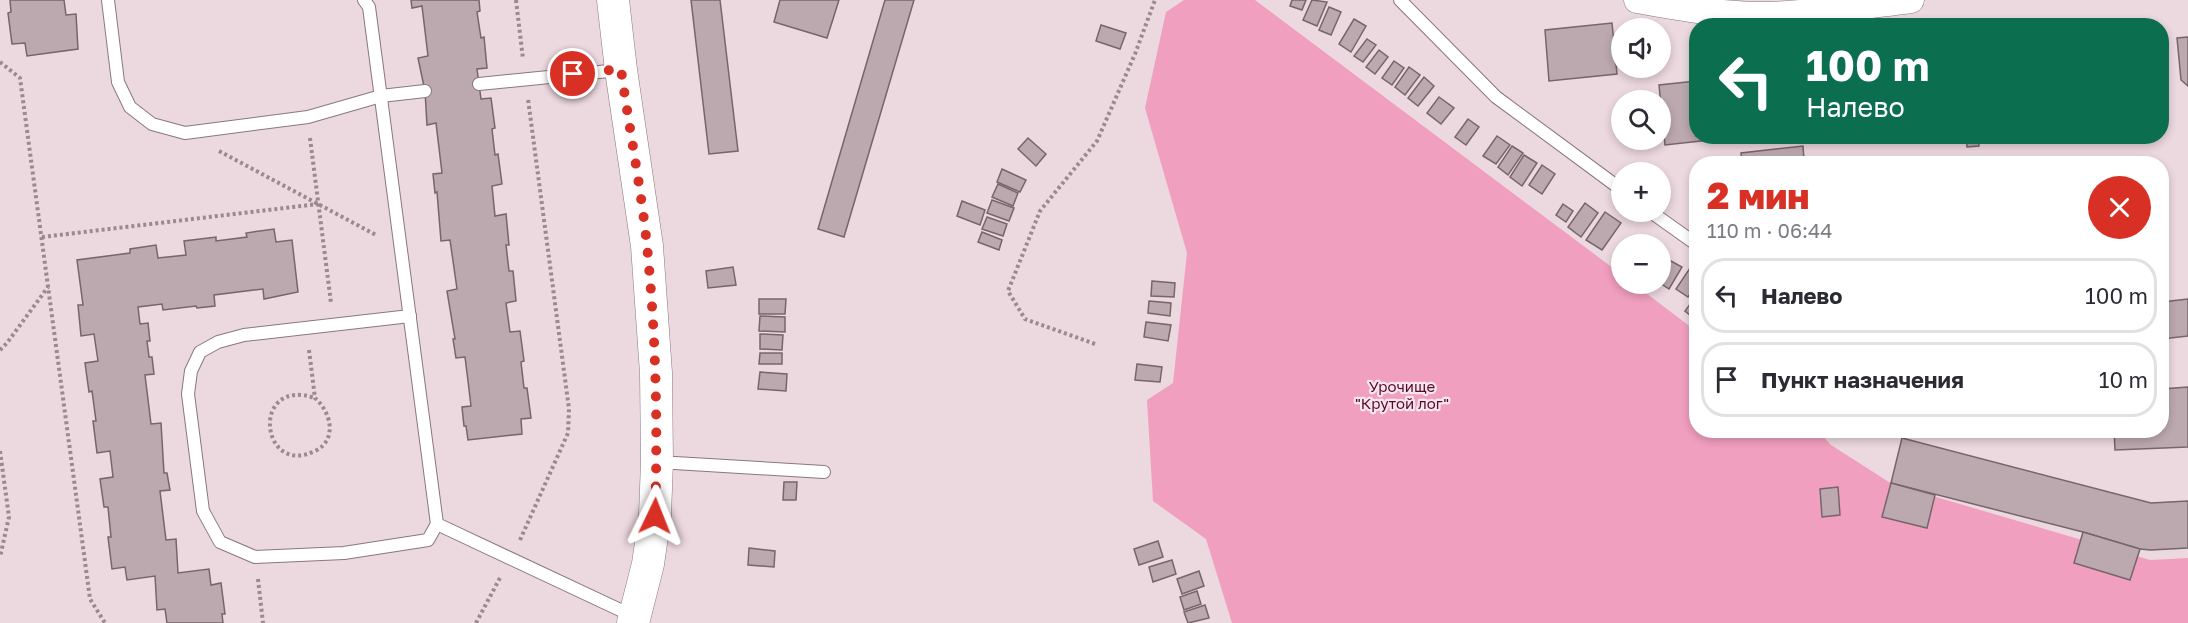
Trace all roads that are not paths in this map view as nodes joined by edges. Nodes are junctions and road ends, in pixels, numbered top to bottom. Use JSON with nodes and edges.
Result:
{"nodes":[{"id":1,"x":108,"y":0,"type":"edge"},
{"id":2,"x":363,"y":0,"type":"edge"},
{"id":3,"x":613,"y":0,"type":"edge"},
{"id":4,"x":1400,"y":0,"type":"edge"},
{"id":5,"x":1637,"y":0,"type":"edge"},
{"id":6,"x":1911,"y":0,"type":"edge"},
{"id":7,"x":1676,"y":4,"type":"edge"},
{"id":8,"x":621,"y":69,"type":"junction"},
{"id":9,"x":479,"y":84,"type":"dead end"},
{"id":10,"x":425,"y":91,"type":"dead end"},
{"id":11,"x":381,"y":96,"type":"junction"},
{"id":12,"x":1611,"y":182,"type":"edge"},
{"id":13,"x":1665,"y":222,"type":"edge"},
{"id":14,"x":1689,"y":239,"type":"edge"},
{"id":15,"x":410,"y":316,"type":"junction"},
{"id":16,"x":657,"y":462,"type":"junction"},
{"id":17,"x":824,"y":472,"type":"dead end"},
{"id":18,"x":437,"y":524,"type":"junction"},
{"id":19,"x":631,"y":621,"type":"edge"}],
"edges":[{"from":1,"to":11,"type":"lane"},
{"from":2,"to":11,"type":"lane"},
{"from":3,"to":8,"type":"street"},
{"from":4,"to":12,"type":"lane"},
{"from":5,"to":7,"type":"street"},
{"from":6,"to":7,"type":"street"},
{"from":8,"to":9,"type":"lane"},
{"from":8,"to":16,"type":"street"},
{"from":10,"to":11,"type":"lane"},
{"from":11,"to":15,"type":"lane"},
{"from":13,"to":14,"type":"lane"},
{"from":15,"to":18,"type":"lane"},
{"from":15,"to":18,"type":"lane"},
{"from":16,"to":17,"type":"lane"},
{"from":16,"to":19,"type":"street"},
{"from":18,"to":19,"type":"lane"}]}
